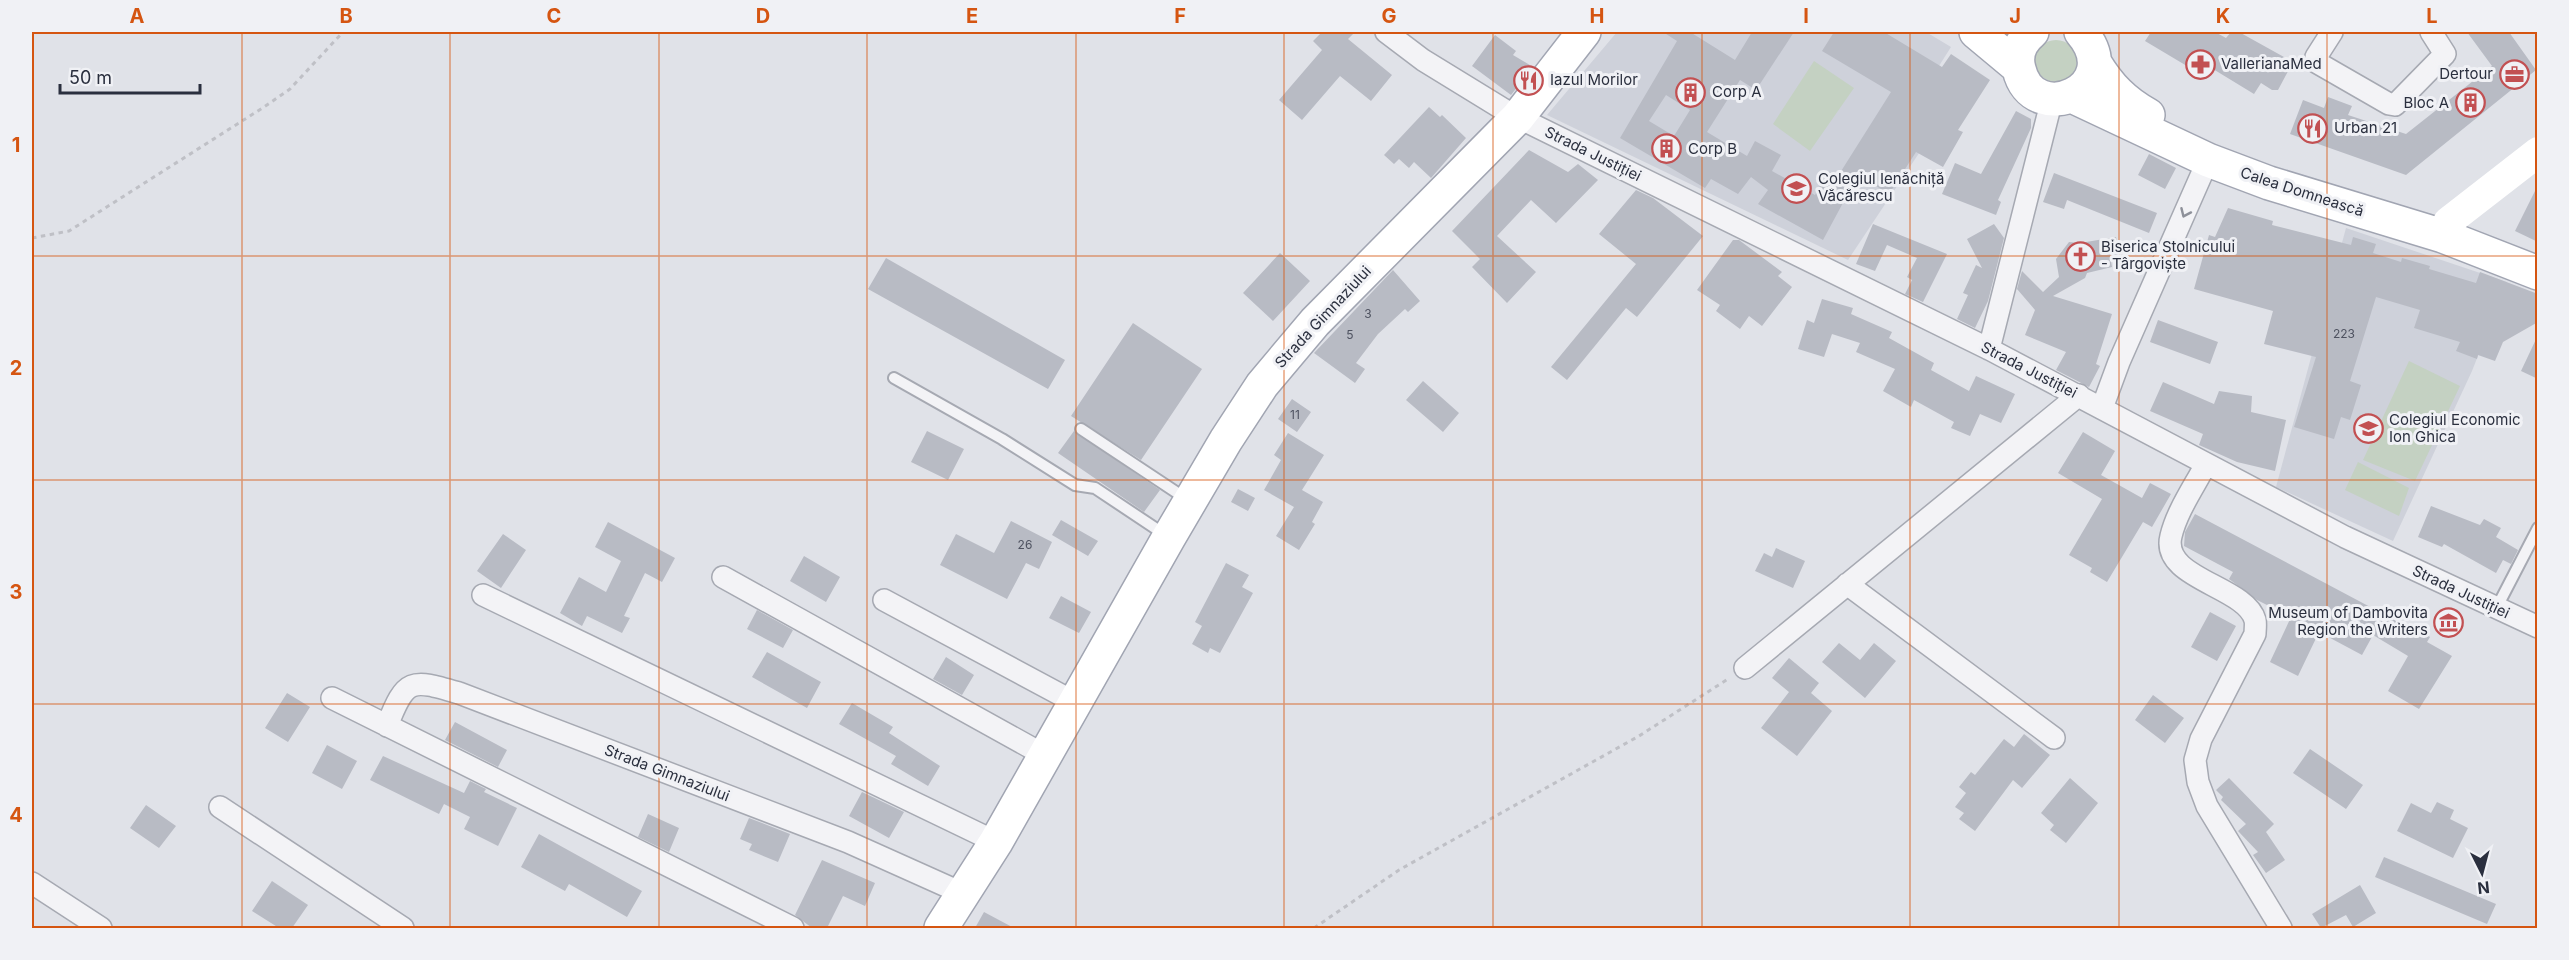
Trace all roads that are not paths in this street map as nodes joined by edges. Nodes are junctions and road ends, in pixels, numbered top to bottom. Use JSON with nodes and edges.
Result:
{"nodes":[{"id":1,"x":1386,"y":32,"type":"edge"},
{"id":2,"x":1584,"y":32,"type":"edge"},
{"id":3,"x":1976,"y":32,"type":"edge"},
{"id":4,"x":2032,"y":32,"type":"edge"},
{"id":5,"x":2332,"y":32,"type":"edge"},
{"id":6,"x":2431,"y":32,"type":"edge"},
{"id":7,"x":2089,"y":41,"type":"edge"},
{"id":8,"x":2018,"y":67,"type":"junction"},
{"id":9,"x":2062,"y":98,"type":"junction"},
{"id":10,"x":1518,"y":117,"type":"junction"},
{"id":11,"x":2538,"y":152,"type":"edge"},
{"id":12,"x":2208,"y":160,"type":"junction"},
{"id":13,"x":2445,"y":229,"type":"junction"},
{"id":14,"x":2538,"y":258,"type":"edge"},
{"id":15,"x":2538,"y":273,"type":"edge"},
{"id":16,"x":1989,"y":349,"type":"junction"},
{"id":17,"x":894,"y":378,"type":"dead end"},
{"id":18,"x":2079,"y":395,"type":"junction"},
{"id":19,"x":2102,"y":408,"type":"junction"},
{"id":20,"x":1081,"y":429,"type":"dead end"},
{"id":21,"x":2206,"y":464,"type":"junction"},
{"id":22,"x":1190,"y":501,"type":"junction"},
{"id":23,"x":2538,"y":528,"type":"edge"},
{"id":24,"x":1169,"y":537,"type":"junction"},
{"id":25,"x":723,"y":577,"type":"dead end"},
{"id":26,"x":1847,"y":584,"type":"junction"},
{"id":27,"x":483,"y":595,"type":"dead end"},
{"id":28,"x":884,"y":600,"type":"dead end"},
{"id":29,"x":2496,"y":609,"type":"junction"},
{"id":30,"x":2538,"y":627,"type":"edge"},
{"id":31,"x":1745,"y":668,"type":"road end"},
{"id":32,"x":332,"y":698,"type":"dead end"},
{"id":33,"x":1076,"y":703,"type":"junction"},
{"id":34,"x":387,"y":726,"type":"junction"},
{"id":35,"x":2054,"y":738,"type":"dead end"},
{"id":36,"x":1046,"y":756,"type":"junction"},
{"id":37,"x":220,"y":807,"type":"dead end"},
{"id":38,"x":996,"y":842,"type":"junction"},
{"id":39,"x":32,"y":883,"type":"edge"},
{"id":40,"x":964,"y":894,"type":"junction"},
{"id":41,"x":101,"y":928,"type":"edge"},
{"id":42,"x":403,"y":928,"type":"edge"},
{"id":43,"x":792,"y":928,"type":"edge"},
{"id":44,"x":941,"y":928,"type":"edge"},
{"id":45,"x":2282,"y":928,"type":"edge"}],
"edges":[{"from":1,"to":10,"type":"street","name":"Strada Justiției"},
{"from":2,"to":10,"type":"main road","name":"Strada Gimnaziului"},
{"from":3,"to":8,"type":"main road"},
{"from":4,"to":8,"type":"main road"},
{"from":5,"to":6,"type":"street"},
{"from":7,"to":9,"type":"main road"},
{"from":7,"to":13,"type":"main road","name":"Calea Domnească"},
{"from":8,"to":9,"type":"main road","name":"Calea Domnească"},
{"from":9,"to":12,"type":"main road","name":"Calea Domnească"},
{"from":9,"to":16,"type":"street"},
{"from":10,"to":16,"type":"street","name":"Strada Justiției"},
{"from":10,"to":22,"type":"main road","name":"Strada Gimnaziului"},
{"from":11,"to":13,"type":"street"},
{"from":12,"to":13,"type":"main road","name":"Calea Domnească"},
{"from":12,"to":19,"type":"street","one_way":true},
{"from":13,"to":14,"type":"main road","name":"Calea Domnească"},
{"from":13,"to":15,"type":"main road","name":"Calea Domnească"},
{"from":16,"to":18,"type":"street","name":"Strada Justiției"},
{"from":17,"to":24,"type":"lane"},
{"from":18,"to":19,"type":"street","name":"Strada Justiției"},
{"from":18,"to":26,"type":"street"},
{"from":19,"to":21,"type":"street","name":"Strada Justiției"},
{"from":20,"to":22,"type":"lane"},
{"from":21,"to":29,"type":"street","name":"Strada Justiției"},
{"from":21,"to":45,"type":"street"},
{"from":22,"to":24,"type":"main road","name":"Strada Gimnaziului"},
{"from":23,"to":29,"type":"lane"},
{"from":24,"to":33,"type":"main road","name":"Strada Gimnaziului"},
{"from":25,"to":36,"type":"street"},
{"from":26,"to":31,"type":"street"},
{"from":26,"to":35,"type":"street"},
{"from":27,"to":38,"type":"street"},
{"from":28,"to":33,"type":"street"},
{"from":29,"to":30,"type":"street","name":"Strada Justiției"},
{"from":32,"to":34,"type":"street"},
{"from":33,"to":36,"type":"main road","name":"Strada Gimnaziului"},
{"from":34,"to":40,"type":"street","name":"Strada Gimnaziului"},
{"from":34,"to":43,"type":"street"},
{"from":36,"to":38,"type":"main road","name":"Strada Gimnaziului"},
{"from":37,"to":42,"type":"street"},
{"from":38,"to":40,"type":"main road","name":"Strada Gimnaziului"},
{"from":39,"to":41,"type":"street"},
{"from":40,"to":44,"type":"main road","name":"Strada Gimnaziului"}]}
